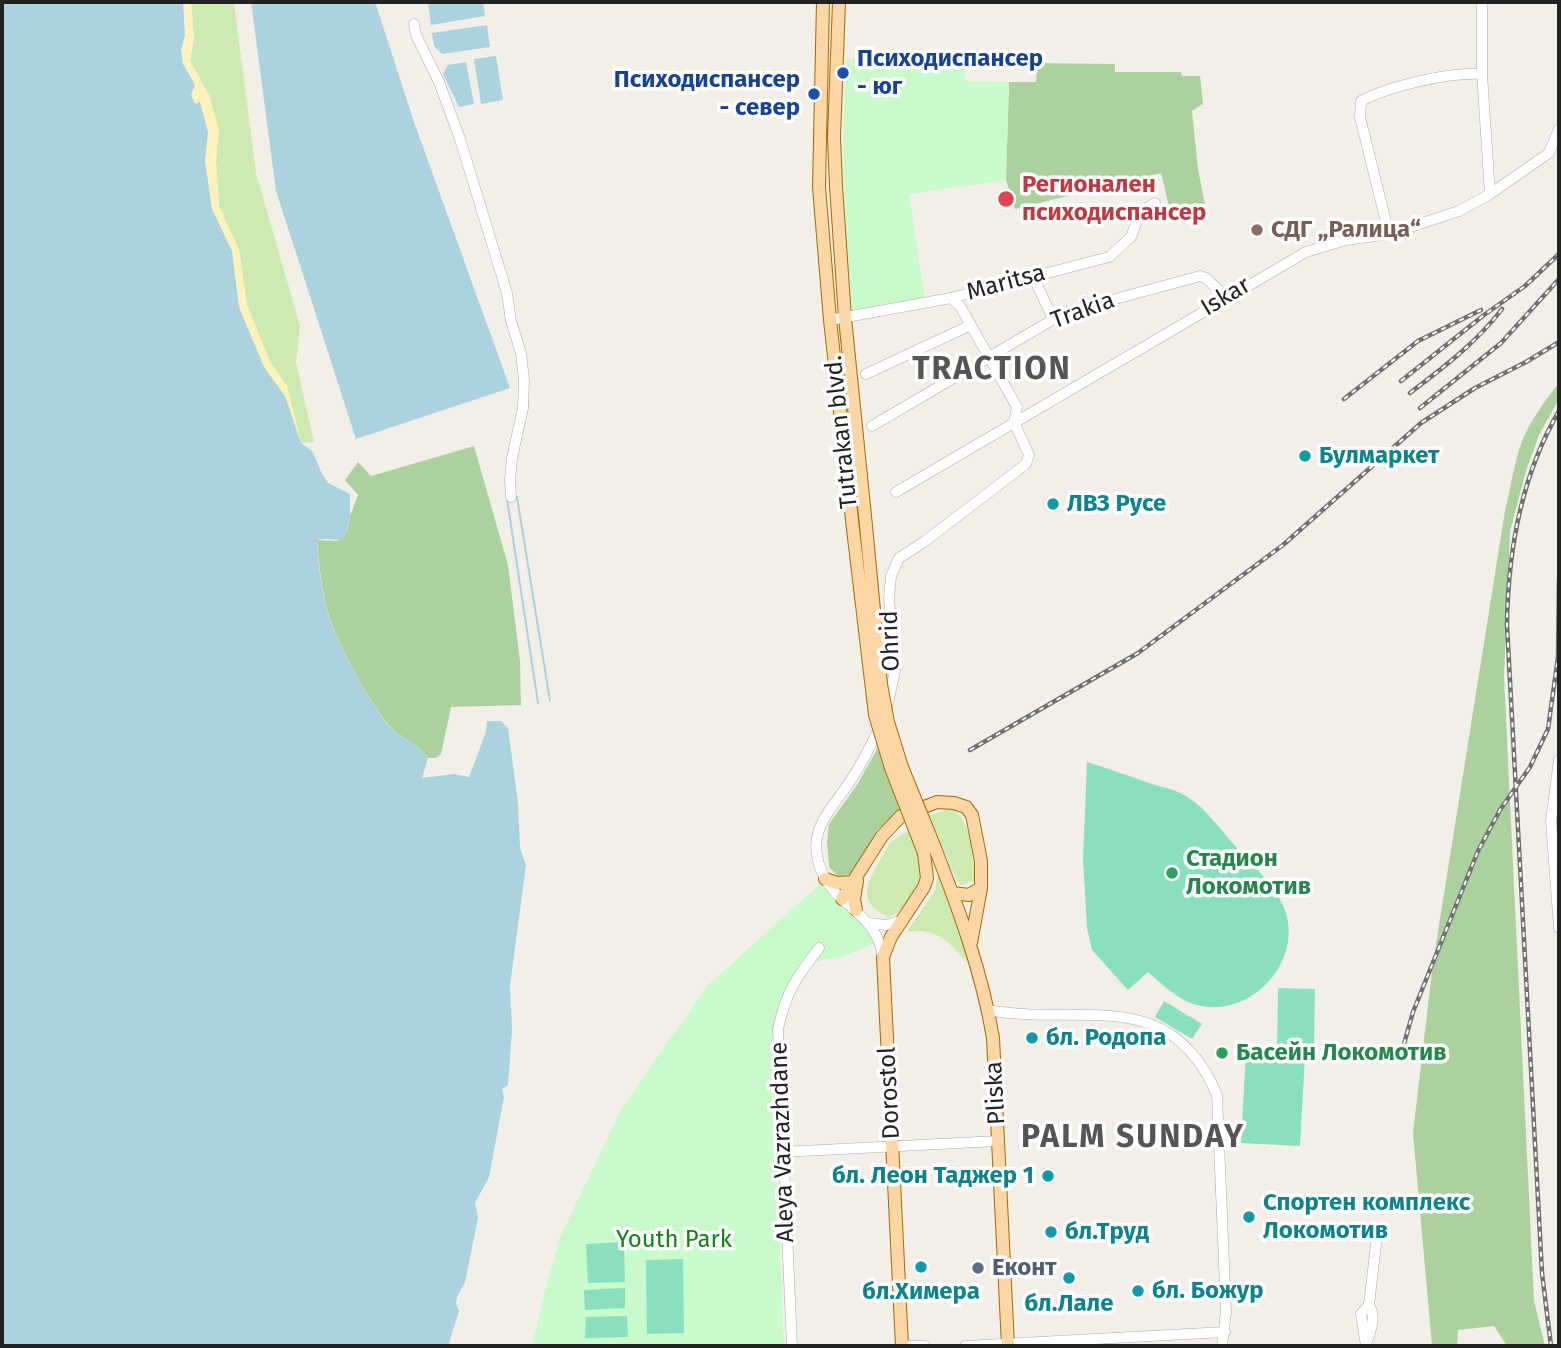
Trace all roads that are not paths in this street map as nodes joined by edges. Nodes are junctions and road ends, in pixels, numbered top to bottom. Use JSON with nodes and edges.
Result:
{"nodes":[{"id":1,"x":823,"y":2,"type":"edge"},
{"id":2,"x":839,"y":2,"type":"edge"},
{"id":3,"x":1482,"y":2,"type":"edge"},
{"id":4,"x":414,"y":24,"type":"dead end"},
{"id":5,"x":1482,"y":74,"type":"junction"},
{"id":6,"x":1559,"y":129,"type":"edge"},
{"id":7,"x":1490,"y":194,"type":"junction"},
{"id":8,"x":1155,"y":203,"type":"dead end"},
{"id":9,"x":1389,"y":234,"type":"junction"},
{"id":10,"x":1033,"y":276,"type":"junction"},
{"id":11,"x":1226,"y":296,"type":"junction"},
{"id":12,"x":951,"y":298,"type":"junction"},
{"id":13,"x":845,"y":318,"type":"junction"},
{"id":14,"x":1053,"y":319,"type":"junction"},
{"id":15,"x":830,"y":320,"type":"junction"},
{"id":16,"x":971,"y":325,"type":"junction"},
{"id":17,"x":990,"y":356,"type":"junction"},
{"id":18,"x":866,"y":374,"type":"dead end"},
{"id":19,"x":1014,"y":422,"type":"junction"},
{"id":20,"x":872,"y":426,"type":"dead end"},
{"id":21,"x":896,"y":492,"type":"dead end"},
{"id":22,"x":512,"y":497,"type":"dead end"},
{"id":23,"x":859,"y":528,"type":"junction"},
{"id":24,"x":1559,"y":760,"type":"edge"},
{"id":25,"x":929,"y":851,"type":"junction"},
{"id":26,"x":856,"y":878,"type":"junction"},
{"id":27,"x":825,"y":879,"type":"junction"},
{"id":28,"x":981,"y":888,"type":"junction"},
{"id":29,"x":952,"y":893,"type":"junction"},
{"id":30,"x":842,"y":899,"type":"junction"},
{"id":31,"x":856,"y":910,"type":"junction"},
{"id":32,"x":903,"y":920,"type":"junction"},
{"id":33,"x":869,"y":923,"type":"junction"},
{"id":34,"x":1559,"y":928,"type":"edge"},
{"id":35,"x":971,"y":945,"type":"junction"},
{"id":36,"x":819,"y":948,"type":"dead end"},
{"id":37,"x":883,"y":957,"type":"junction"},
{"id":38,"x":988,"y":1010,"type":"junction"},
{"id":39,"x":998,"y":1141,"type":"junction"},
{"id":40,"x":893,"y":1147,"type":"junction"},
{"id":41,"x":782,"y":1152,"type":"junction"},
{"id":42,"x":1376,"y":1244,"type":"dead end"},
{"id":43,"x":1224,"y":1332,"type":"junction"},
{"id":44,"x":792,"y":1346,"type":"edge"},
{"id":45,"x":902,"y":1346,"type":"edge"},
{"id":46,"x":925,"y":1346,"type":"edge"},
{"id":47,"x":964,"y":1346,"type":"edge"},
{"id":48,"x":1008,"y":1346,"type":"edge"},
{"id":49,"x":1222,"y":1346,"type":"edge"},
{"id":50,"x":1366,"y":1346,"type":"edge"}],
"edges":[{"from":1,"to":15,"type":"main road","name":"Tutrakan blvd."},
{"from":2,"to":13,"type":"main road","name":"Tutrakan blvd."},
{"from":3,"to":5,"type":"street"},
{"from":4,"to":22,"type":"street"},
{"from":5,"to":7,"type":"street"},
{"from":5,"to":9,"type":"street"},
{"from":6,"to":7,"type":"street","name":"Iskar"},
{"from":7,"to":9,"type":"street","name":"Iskar"},
{"from":8,"to":10,"type":"street","name":"Maritsa"},
{"from":9,"to":11,"type":"street","name":"Iskar"},
{"from":10,"to":12,"type":"street","name":"Maritsa"},
{"from":10,"to":14,"type":"street"},
{"from":11,"to":14,"type":"street","name":"Trakia"},
{"from":11,"to":19,"type":"street","name":"Iskar"},
{"from":12,"to":13,"type":"street","name":"Maritsa"},
{"from":12,"to":16,"type":"street"},
{"from":13,"to":15,"type":"street","name":"Maritsa"},
{"from":13,"to":23,"type":"main road","name":"Tutrakan blvd."},
{"from":14,"to":17,"type":"street","name":"Trakia"},
{"from":15,"to":23,"type":"main road","name":"Tutrakan blvd."},
{"from":16,"to":17,"type":"street"},
{"from":16,"to":18,"type":"street"},
{"from":17,"to":19,"type":"street"},
{"from":17,"to":20,"type":"street","name":"Trakia"},
{"from":19,"to":21,"type":"street","name":"Iskar"},
{"from":19,"to":27,"type":"street","name":"Ohrid"},
{"from":23,"to":25,"type":"main road","name":"Tutrakan blvd.","bridge":true},
{"from":24,"to":34,"type":"street"},
{"from":25,"to":29,"type":"main road","name":"Pliska"},
{"from":25,"to":32,"type":"main road","name":"Dorostol"},
{"from":26,"to":27,"type":"main road"},
{"from":26,"to":28,"type":"main road"},
{"from":26,"to":30,"type":"main road"},
{"from":26,"to":31,"type":"main road"},
{"from":27,"to":30,"type":"street","name":"Ohrid"},
{"from":28,"to":29,"type":"main road"},
{"from":28,"to":35,"type":"main road"},
{"from":29,"to":35,"type":"main road","name":"Pliska"},
{"from":30,"to":31,"type":"street","name":"Ohrid"},
{"from":31,"to":33,"type":"street","name":"Ohrid"},
{"from":32,"to":33,"type":"street"},
{"from":32,"to":37,"type":"main road","name":"Dorostol"},
{"from":33,"to":37,"type":"street"},
{"from":35,"to":38,"type":"main road","name":"Pliska"},
{"from":36,"to":41,"type":"street","name":"Aleya Vazrazhdane"},
{"from":37,"to":40,"type":"main road","name":"Dorostol"},
{"from":38,"to":39,"type":"main road","name":"Pliska"},
{"from":38,"to":43,"type":"street"},
{"from":39,"to":40,"type":"street"},
{"from":39,"to":48,"type":"main road","name":"Pliska"},
{"from":40,"to":41,"type":"street"},
{"from":40,"to":45,"type":"main road","name":"Dorostol"},
{"from":41,"to":44,"type":"street","name":"Aleya Vazrazhdane"},
{"from":42,"to":50,"type":"street"},
{"from":43,"to":48,"type":"street"},
{"from":43,"to":49,"type":"street"},
{"from":45,"to":46,"type":"street"},
{"from":47,"to":48,"type":"street"}]}
